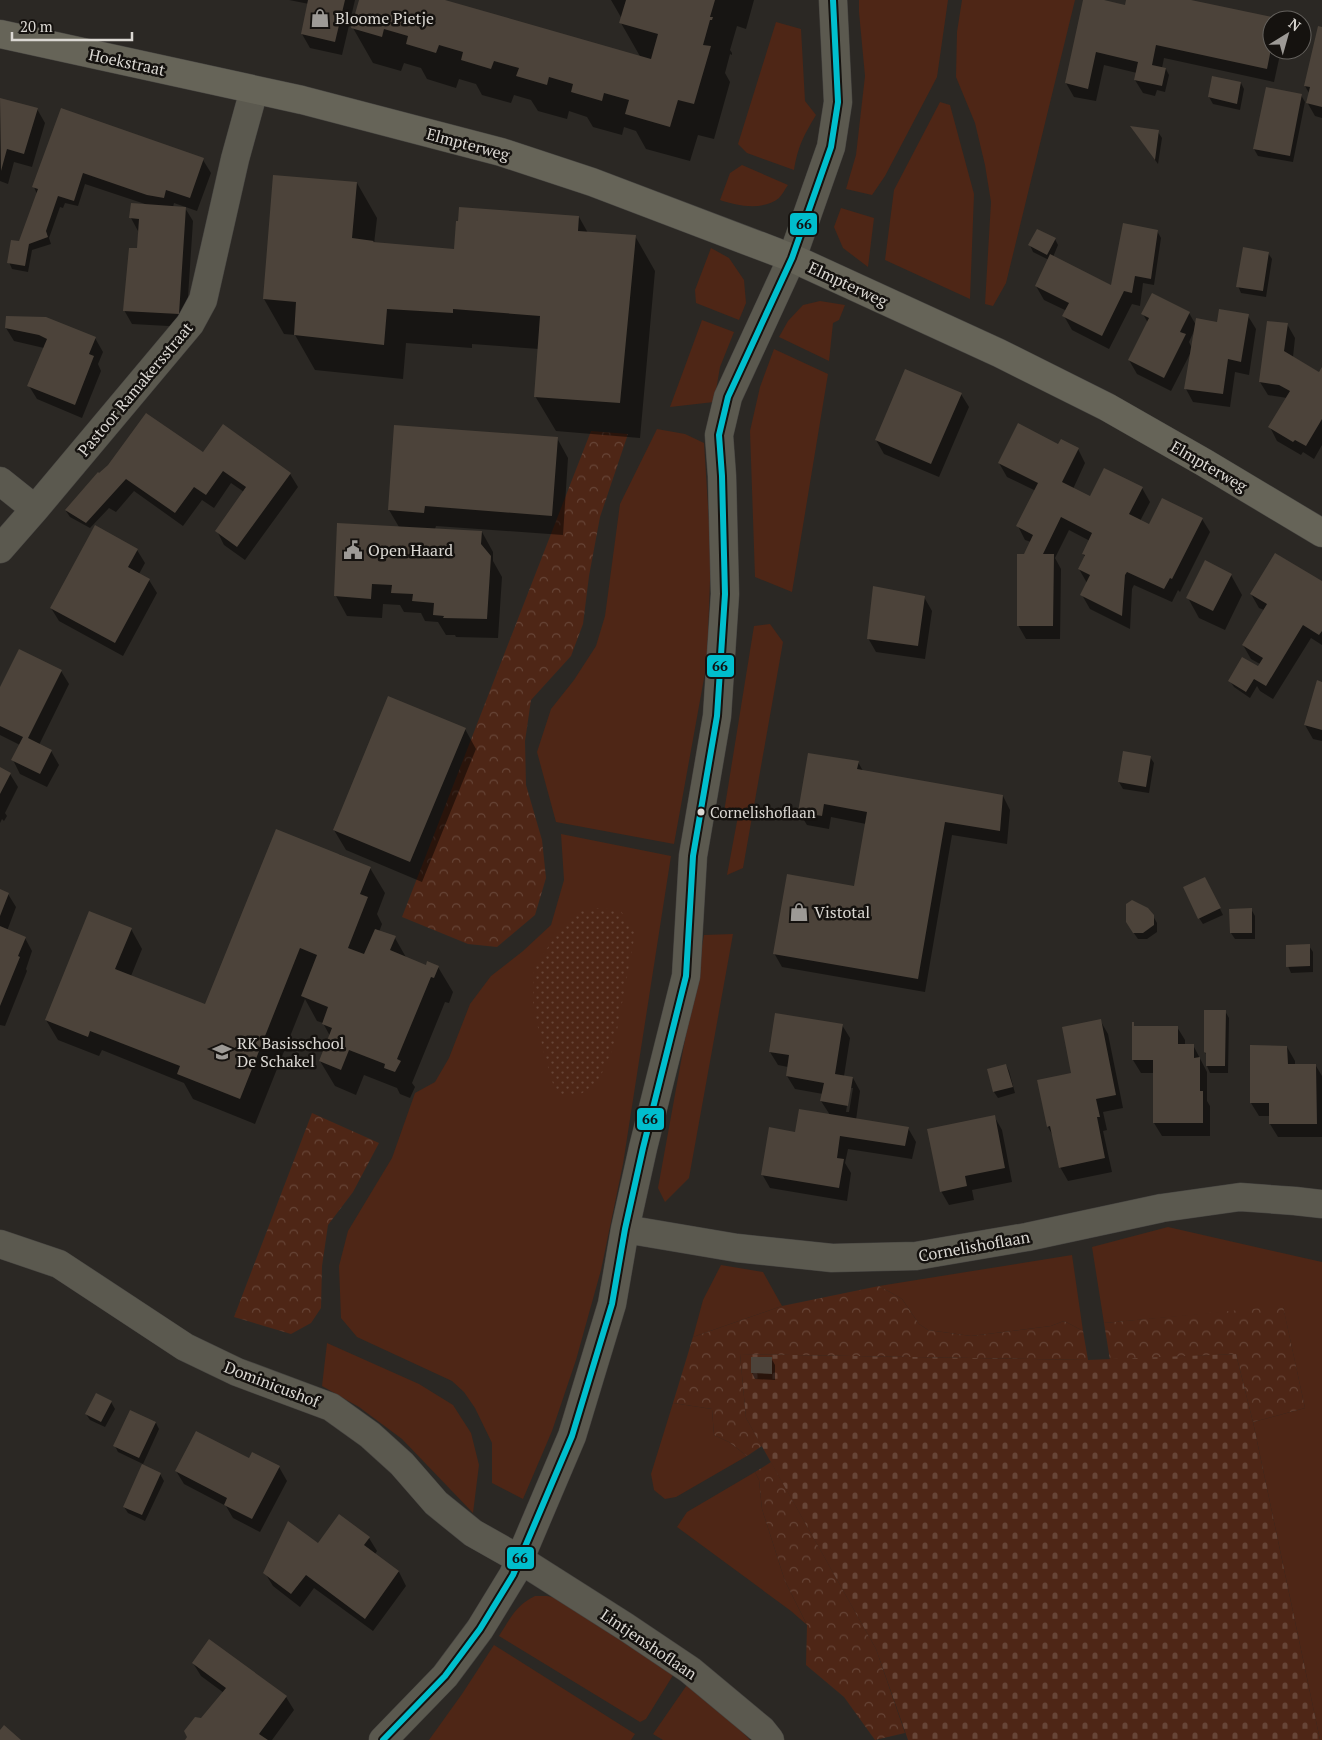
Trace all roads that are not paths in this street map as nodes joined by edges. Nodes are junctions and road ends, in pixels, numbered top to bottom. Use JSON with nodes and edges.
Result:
{"nodes":[{"id":1,"x":833,"y":0,"type":"edge"},
{"id":2,"x":0,"y":34,"type":"edge"},
{"id":3,"x":254,"y":90,"type":"junction"},
{"id":4,"x":792,"y":258,"type":"junction"},
{"id":5,"x":0,"y":481,"type":"edge"},
{"id":6,"x":35,"y":509,"type":"junction"},
{"id":7,"x":1322,"y":532,"type":"edge"},
{"id":8,"x":0,"y":549,"type":"edge"},
{"id":9,"x":1322,"y":1204,"type":"edge"},
{"id":10,"x":625,"y":1229,"type":"junction"},
{"id":11,"x":0,"y":1244,"type":"edge"},
{"id":12,"x":519,"y":1559,"type":"junction"},
{"id":13,"x":383,"y":1740,"type":"edge"},
{"id":14,"x":770,"y":1740,"type":"edge"}],
"edges":[{"from":1,"to":4,"type":"street"},
{"from":2,"to":3,"type":"street","name":"Hoekstraat"},
{"from":3,"to":4,"type":"street","name":"Elmpterweg"},
{"from":3,"to":6,"type":"street","name":"Pastoor Ramakersstraat"},
{"from":4,"to":7,"type":"street","name":"Elmpterweg"},
{"from":4,"to":10,"type":"street"},
{"from":5,"to":6,"type":"street"},
{"from":6,"to":8,"type":"street","name":"Pastoor Ramakersstraat"},
{"from":9,"to":10,"type":"street","name":"Cornelishoflaan"},
{"from":10,"to":12,"type":"street"},
{"from":11,"to":12,"type":"street","name":"Dominicushof"},
{"from":12,"to":13,"type":"street"},
{"from":12,"to":14,"type":"street","name":"Lintjenshoflaan"}]}
